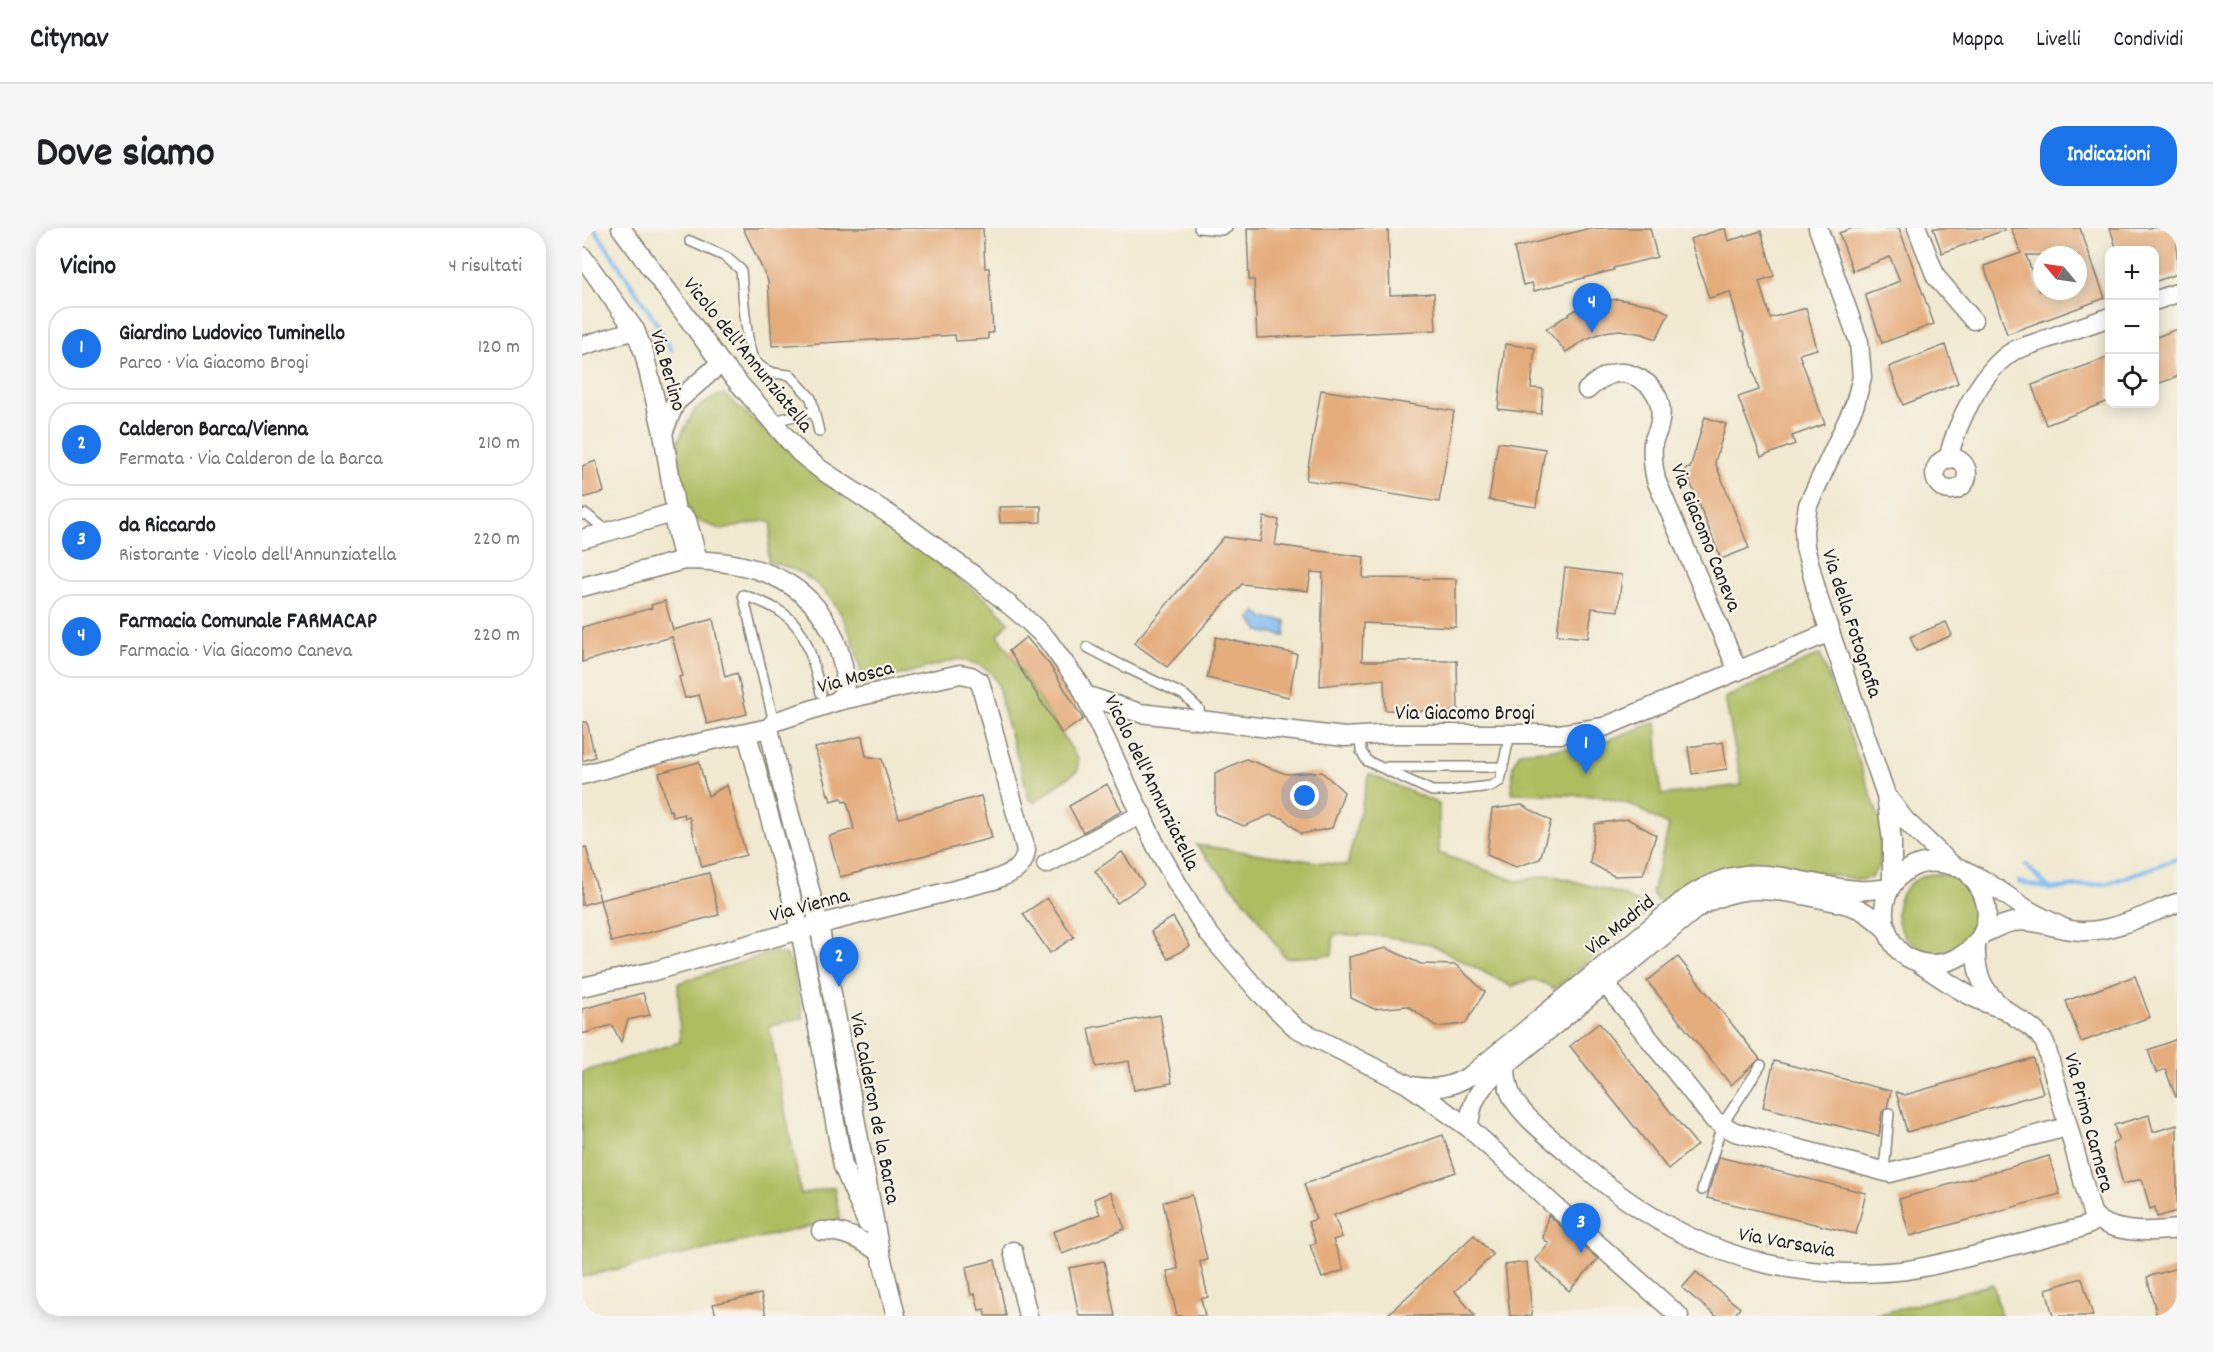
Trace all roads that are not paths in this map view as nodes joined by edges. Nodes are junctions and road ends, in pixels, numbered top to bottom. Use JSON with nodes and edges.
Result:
{"nodes":[{"id":1,"x":621,"y":228,"type":"edge"},
{"id":2,"x":1199,"y":228,"type":"edge"},
{"id":3,"x":1227,"y":228,"type":"edge"},
{"id":4,"x":1818,"y":228,"type":"edge"},
{"id":5,"x":1917,"y":228,"type":"edge"},
{"id":6,"x":690,"y":241,"type":"dead end"},
{"id":7,"x":582,"y":256,"type":"edge"},
{"id":8,"x":2177,"y":293,"type":"edge"},
{"id":9,"x":2157,"y":300,"type":"edge"},
{"id":10,"x":2105,"y":318,"type":"edge"},
{"id":11,"x":1972,"y":320,"type":"dead end"},
{"id":12,"x":635,"y":330,"type":"junction"},
{"id":13,"x":582,"y":346,"type":"edge"},
{"id":14,"x":721,"y":363,"type":"junction"},
{"id":15,"x":1587,"y":390,"type":"dead end"},
{"id":16,"x":814,"y":412,"type":"junction"},
{"id":17,"x":771,"y":422,"type":"junction"},
{"id":18,"x":819,"y":432,"type":"dead end"},
{"id":19,"x":663,"y":433,"type":"junction"},
{"id":20,"x":1948,"y":459,"type":"dead end"},
{"id":21,"x":676,"y":513,"type":"junction"},
{"id":22,"x":582,"y":515,"type":"edge"},
{"id":23,"x":609,"y":532,"type":"junction"},
{"id":24,"x":582,"y":539,"type":"edge"},
{"id":25,"x":691,"y":560,"type":"junction"},
{"id":26,"x":582,"y":587,"type":"edge"},
{"id":27,"x":1830,"y":632,"type":"junction"},
{"id":28,"x":1087,"y":647,"type":"dead end"},
{"id":29,"x":1738,"y":671,"type":"junction"},
{"id":30,"x":820,"y":693,"type":"dead end"},
{"id":31,"x":1085,"y":695,"type":"junction"},
{"id":32,"x":838,"y":701,"type":"junction"},
{"id":33,"x":1201,"y":719,"type":"junction"},
{"id":34,"x":771,"y":725,"type":"junction"},
{"id":35,"x":1510,"y":733,"type":"junction"},
{"id":36,"x":747,"y":734,"type":"junction"},
{"id":37,"x":1360,"y":736,"type":"junction"},
{"id":38,"x":1382,"y":767,"type":"junction"},
{"id":39,"x":1501,"y":767,"type":"junction"},
{"id":40,"x":582,"y":775,"type":"edge"},
{"id":41,"x":1883,"y":786,"type":"junction"},
{"id":42,"x":1142,"y":814,"type":"junction"},
{"id":43,"x":1026,"y":842,"type":"joint"},
{"id":44,"x":1046,"y":864,"type":"dead end"},
{"id":45,"x":1951,"y":864,"type":"junction"},
{"id":46,"x":1968,"y":873,"type":"junction"},
{"id":47,"x":1891,"y":887,"type":"junction"},
{"id":48,"x":2177,"y":903,"type":"edge"},
{"id":49,"x":819,"y":924,"type":"junction"},
{"id":50,"x":2066,"y":928,"type":"junction"},
{"id":51,"x":800,"y":929,"type":"junction"},
{"id":52,"x":1887,"y":930,"type":"junction"},
{"id":53,"x":1979,"y":939,"type":"junction"},
{"id":54,"x":1917,"y":961,"type":"junction"},
{"id":55,"x":1600,"y":978,"type":"junction"},
{"id":56,"x":582,"y":987,"type":"edge"},
{"id":57,"x":1564,"y":1006,"type":"junction"},
{"id":58,"x":2004,"y":1009,"type":"junction"},
{"id":59,"x":1506,"y":1065,"type":"junction"},
{"id":60,"x":1761,"y":1065,"type":"dead end"},
{"id":61,"x":1407,"y":1084,"type":"junction"},
{"id":62,"x":1889,"y":1113,"type":"dead end"},
{"id":63,"x":1722,"y":1125,"type":"junction"},
{"id":64,"x":2067,"y":1127,"type":"junction"},
{"id":65,"x":1469,"y":1128,"type":"junction"},
{"id":66,"x":1884,"y":1173,"type":"junction"},
{"id":67,"x":1702,"y":1190,"type":"dead end"},
{"id":68,"x":2095,"y":1217,"type":"junction"},
{"id":69,"x":2177,"y":1229,"type":"edge"},
{"id":70,"x":821,"y":1231,"type":"dead end"},
{"id":71,"x":1013,"y":1251,"type":"dead end"},
{"id":72,"x":880,"y":1252,"type":"junction"},
{"id":73,"x":896,"y":1316,"type":"edge"},
{"id":74,"x":1028,"y":1316,"type":"edge"},
{"id":75,"x":1679,"y":1316,"type":"edge"}],
"edges":[{"from":1,"to":14,"type":"street","name":"Vicolo dell'Annunziatella"},
{"from":2,"to":3,"type":"lane"},
{"from":4,"to":27,"type":"street","name":"Via della Fotografia"},
{"from":5,"to":11,"type":"street"},
{"from":6,"to":16,"type":"lane"},
{"from":7,"to":12,"type":"street","name":"Via Berlino"},
{"from":8,"to":9,"type":"street"},
{"from":10,"to":20,"type":"street"},
{"from":12,"to":13,"type":"street"},
{"from":12,"to":19,"type":"street","name":"Via Berlino"},
{"from":14,"to":17,"type":"street","name":"Vicolo dell'Annunziatella"},
{"from":14,"to":19,"type":"street"},
{"from":15,"to":29,"type":"street","name":"Via Giacomo Caneva"},
{"from":16,"to":17,"type":"lane"},
{"from":16,"to":18,"type":"lane"},
{"from":17,"to":31,"type":"street","name":"Vicolo dell'Annunziatella"},
{"from":19,"to":21,"type":"street","name":"Via Berlino"},
{"from":21,"to":23,"type":"street"},
{"from":21,"to":25,"type":"street"},
{"from":22,"to":23,"type":"lane"},
{"from":23,"to":24,"type":"street"},
{"from":25,"to":26,"type":"street"},
{"from":25,"to":32,"type":"street"},
{"from":27,"to":29,"type":"street","name":"Via Giacomo Brogi"},
{"from":27,"to":41,"type":"street","name":"Via della Fotografia"},
{"from":28,"to":33,"type":"lane"},
{"from":29,"to":35,"type":"street","name":"Via Giacomo Brogi"},
{"from":30,"to":34,"type":"lane"},
{"from":31,"to":33,"type":"street","name":"Via Giacomo Brogi"},
{"from":31,"to":42,"type":"street","name":"Vicolo dell'Annunziatella"},
{"from":32,"to":34,"type":"street","name":"Via Mosca"},
{"from":32,"to":43,"type":"street","name":"Via Mosca"},
{"from":33,"to":37,"type":"street","name":"Via Giacomo Brogi"},
{"from":34,"to":36,"type":"street","name":"Via Mosca"},
{"from":34,"to":49,"type":"street","name":"Via Calderon de la Barca"},
{"from":35,"to":37,"type":"street","name":"Via Giacomo Brogi"},
{"from":35,"to":39,"type":"lane"},
{"from":36,"to":40,"type":"street","name":"Via Mosca"},
{"from":36,"to":51,"type":"street","name":"Via Calderon de la Barca"},
{"from":37,"to":38,"type":"lane"},
{"from":38,"to":39,"type":"lane"},
{"from":38,"to":39,"type":"lane"},
{"from":41,"to":45,"type":"street","name":"Via della Fotografia"},
{"from":41,"to":47,"type":"street","name":"Via della Fotografia"},
{"from":42,"to":44,"type":"street"},
{"from":42,"to":61,"type":"street","name":"Vicolo dell'Annunziatella"},
{"from":43,"to":49,"type":"street","name":"Via Vienna"},
{"from":45,"to":46,"type":"street"},
{"from":45,"to":47,"type":"street"},
{"from":46,"to":50,"type":"street"},
{"from":46,"to":53,"type":"street"},
{"from":47,"to":52,"type":"street"},
{"from":47,"to":55,"type":"street","name":"Via Madrid"},
{"from":48,"to":50,"type":"street"},
{"from":49,"to":51,"type":"street","name":"Via Vienna"},
{"from":49,"to":72,"type":"street","name":"Via Calderon de la Barca"},
{"from":50,"to":53,"type":"street"},
{"from":51,"to":56,"type":"street","name":"Via Vienna"},
{"from":51,"to":72,"type":"street","name":"Via Calderon de la Barca"},
{"from":52,"to":54,"type":"street"},
{"from":52,"to":55,"type":"street","name":"Via Madrid"},
{"from":53,"to":54,"type":"street"},
{"from":53,"to":58,"type":"street","name":"Via Primo Carnera"},
{"from":54,"to":58,"type":"street","name":"Via Primo Carnera"},
{"from":55,"to":57,"type":"street","name":"Via Madrid"},
{"from":55,"to":63,"type":"street"},
{"from":57,"to":59,"type":"street","name":"Via Madrid"},
{"from":57,"to":61,"type":"street","name":"Via Madrid"},
{"from":58,"to":64,"type":"street","name":"Via Primo Carnera"},
{"from":59,"to":65,"type":"street","name":"Via Madrid"},
{"from":59,"to":68,"type":"street","name":"Via Varsavia"},
{"from":60,"to":63,"type":"lane"},
{"from":61,"to":65,"type":"street","name":"Vicolo dell'Annunziatella"},
{"from":62,"to":66,"type":"lane"},
{"from":63,"to":66,"type":"street"},
{"from":63,"to":67,"type":"lane"},
{"from":64,"to":66,"type":"street"},
{"from":64,"to":68,"type":"street","name":"Via Primo Carnera"},
{"from":65,"to":75,"type":"street","name":"Vicolo dell'Annunziatella"},
{"from":68,"to":69,"type":"street","name":"Via Primo Carnera"},
{"from":70,"to":72,"type":"street"},
{"from":71,"to":74,"type":"street"},
{"from":72,"to":73,"type":"street","name":"Via Calderon de la Barca"}]}
